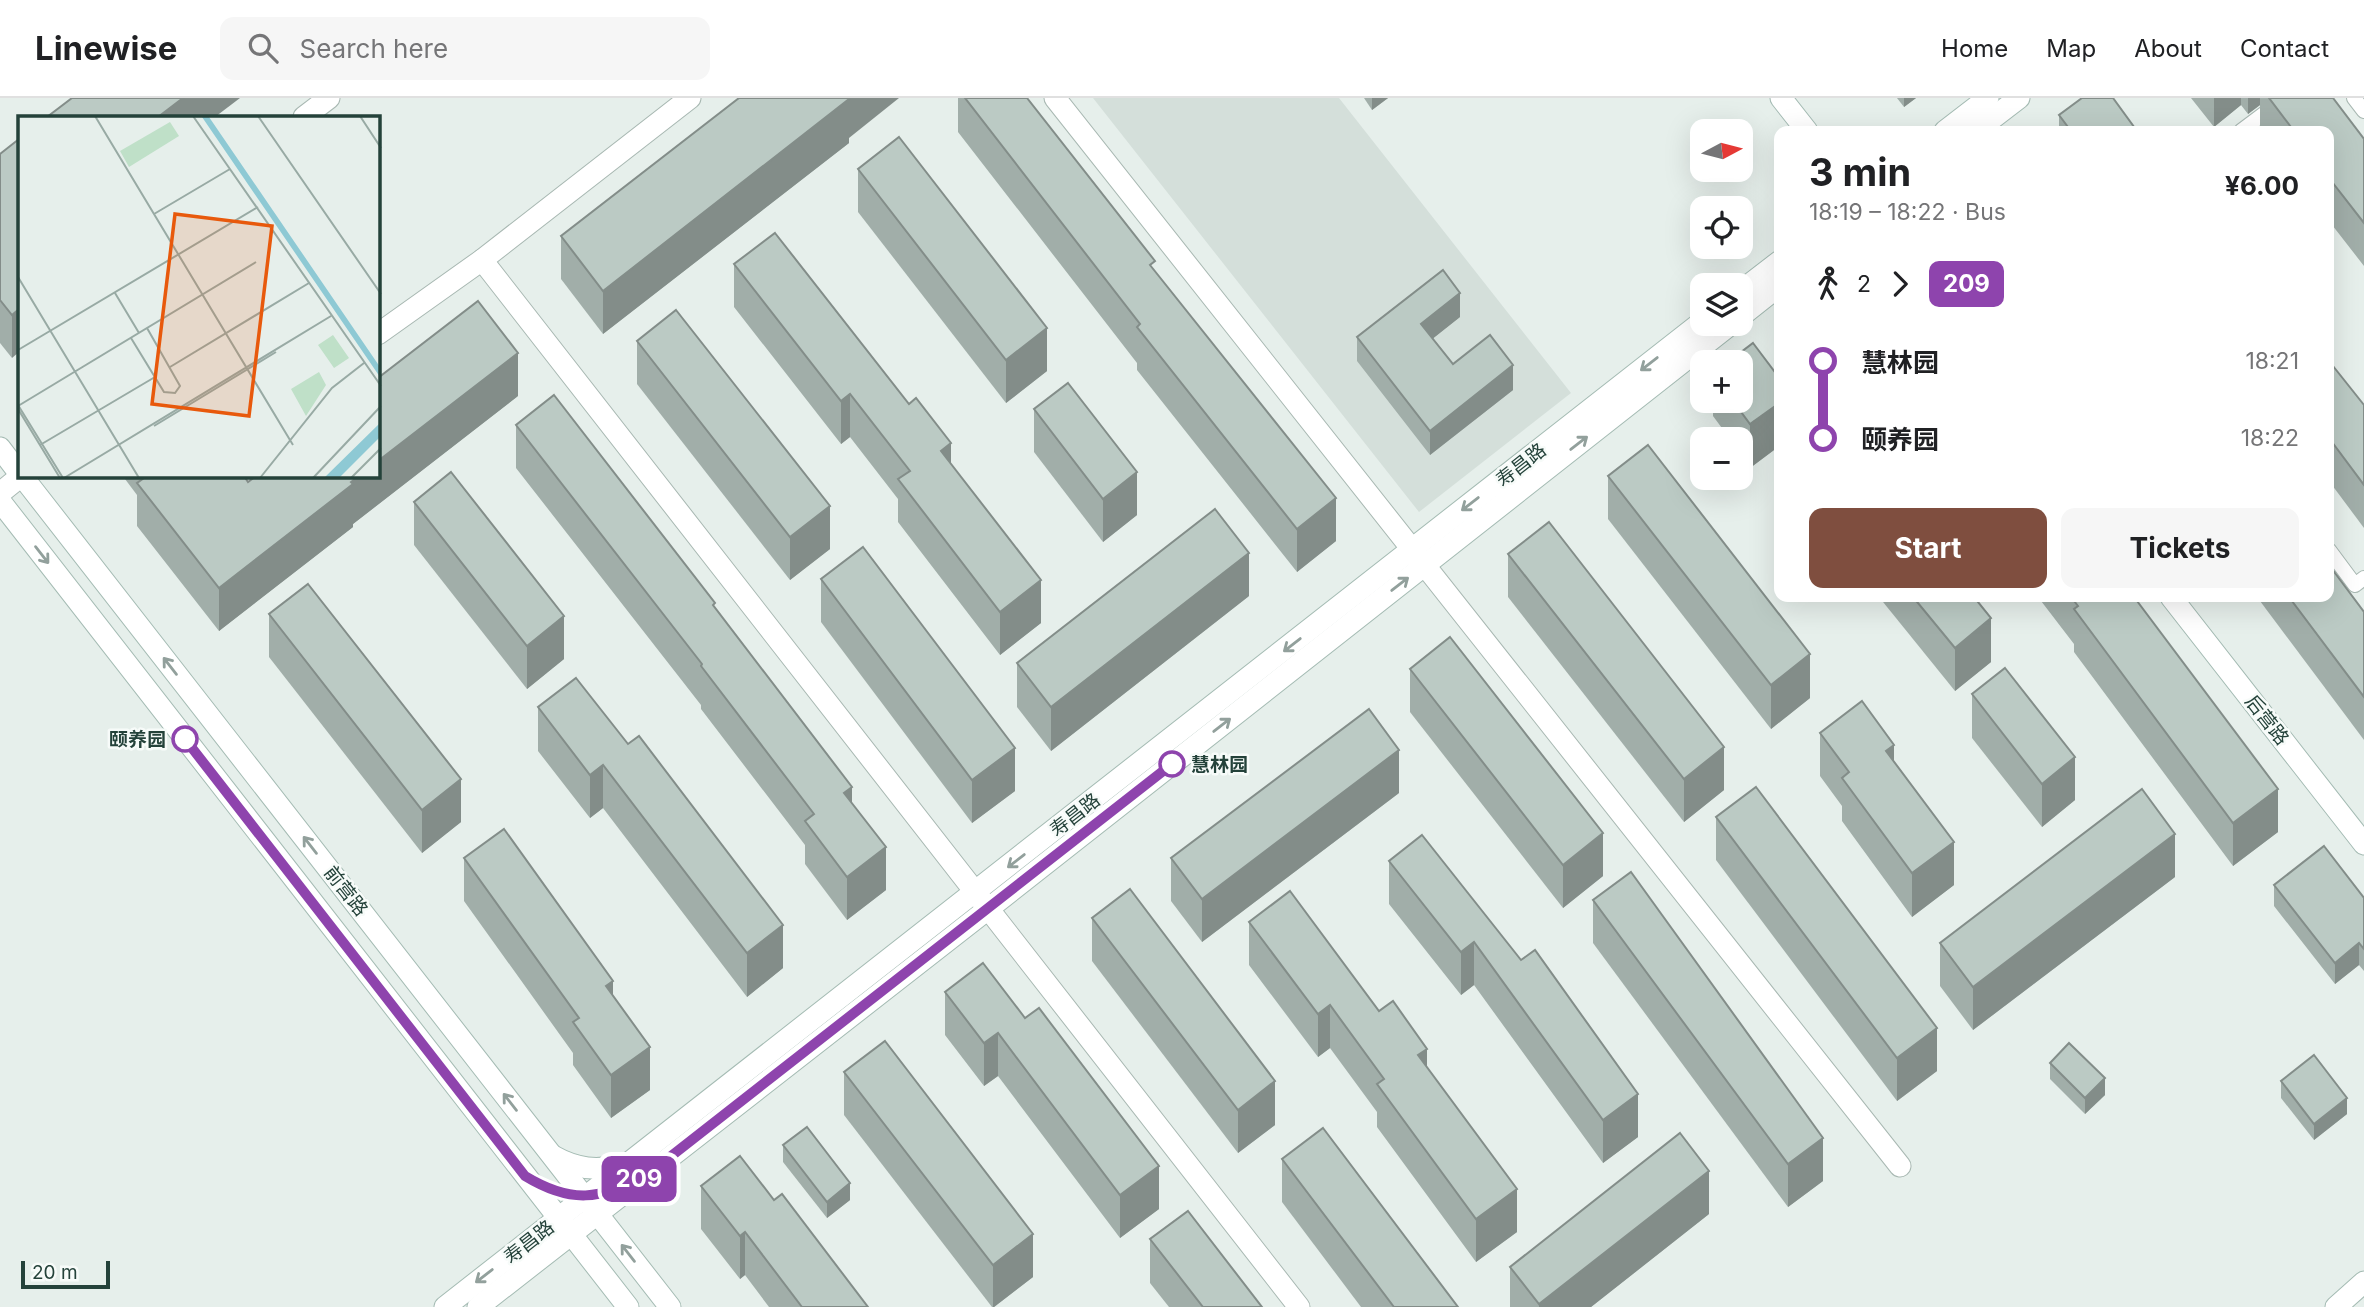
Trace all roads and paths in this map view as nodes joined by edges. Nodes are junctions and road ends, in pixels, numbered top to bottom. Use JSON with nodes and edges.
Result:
{"nodes":[{"id":1,"x":329,"y":98,"type":"edge"},
{"id":2,"x":690,"y":98,"type":"edge"},
{"id":3,"x":1055,"y":98,"type":"edge"},
{"id":4,"x":1781,"y":98,"type":"edge"},
{"id":5,"x":1988,"y":98,"type":"edge"},
{"id":6,"x":2019,"y":98,"type":"edge"},
{"id":7,"x":2285,"y":98,"type":"edge"},
{"id":8,"x":2354,"y":98,"type":"edge"},
{"id":9,"x":2364,"y":111,"type":"edge"},
{"id":10,"x":305,"y":116,"type":"edge"},
{"id":11,"x":1803,"y":126,"type":"edge"},
{"id":12,"x":1952,"y":126,"type":"edge"},
{"id":13,"x":1983,"y":126,"type":"edge"},
{"id":14,"x":2248,"y":126,"type":"edge"},
{"id":15,"x":482,"y":260,"type":"junction"},
{"id":16,"x":1774,"y":266,"type":"edge"},
{"id":17,"x":1753,"y":282,"type":"edge"},
{"id":18,"x":1774,"y":290,"type":"edge"},
{"id":19,"x":1753,"y":306,"type":"edge"},
{"id":20,"x":1690,"y":332,"type":"edge"},
{"id":21,"x":380,"y":333,"type":"edge"},
{"id":22,"x":1715,"y":336,"type":"edge"},
{"id":23,"x":0,"y":448,"type":"edge"},
{"id":24,"x":18,"y":471,"type":"edge"},
{"id":25,"x":18,"y":478,"type":"edge"},
{"id":26,"x":23,"y":478,"type":"edge"},
{"id":27,"x":0,"y":493,"type":"edge"},
{"id":28,"x":0,"y":501,"type":"edge"},
{"id":29,"x":2334,"y":556,"type":"edge"},
{"id":30,"x":1419,"y":557,"type":"junction"},
{"id":31,"x":2364,"y":578,"type":"edge"},
{"id":32,"x":2175,"y":602,"type":"edge"},
{"id":33,"x":2364,"y":844,"type":"edge"},
{"id":34,"x":982,"y":901,"type":"junction"},
{"id":35,"x":552,"y":1156,"type":"junction"},
{"id":36,"x":1900,"y":1166,"type":"dead end"},
{"id":37,"x":641,"y":1167,"type":"junction"},
{"id":38,"x":525,"y":1176,"type":"junction"},
{"id":39,"x":588,"y":1201,"type":"junction"},
{"id":40,"x":564,"y":1226,"type":"junction"},
{"id":41,"x":2364,"y":1282,"type":"edge"},
{"id":42,"x":445,"y":1307,"type":"edge"},
{"id":43,"x":478,"y":1307,"type":"edge"},
{"id":44,"x":628,"y":1307,"type":"edge"},
{"id":45,"x":670,"y":1307,"type":"edge"},
{"id":46,"x":1299,"y":1307,"type":"edge"},
{"id":47,"x":2336,"y":1307,"type":"edge"}],
"edges":[{"from":1,"to":10,"type":"street"},
{"from":2,"to":15,"type":"street"},
{"from":3,"to":30,"type":"street"},
{"from":4,"to":11,"type":"street"},
{"from":5,"to":12,"type":"street"},
{"from":6,"to":13,"type":"street"},
{"from":7,"to":14,"type":"lane"},
{"from":8,"to":9,"type":"lane"},
{"from":15,"to":21,"type":"street"},
{"from":15,"to":34,"type":"street"},
{"from":16,"to":17,"type":"street"},
{"from":18,"to":19,"type":"street"},
{"from":20,"to":30,"type":"street","name":"寿昌路","one_way":true},
{"from":30,"to":22,"type":"street","name":"寿昌路","one_way":true},
{"from":23,"to":24,"type":"street","name":"前营路"},
{"from":25,"to":27,"type":"street"},
{"from":35,"to":26,"type":"street","name":"前营路","one_way":true},
{"from":28,"to":38,"type":"street","name":"前营路","one_way":true},
{"from":29,"to":31,"type":"lane"},
{"from":30,"to":34,"type":"street","name":"寿昌路"},
{"from":30,"to":36,"type":"street"},
{"from":32,"to":33,"type":"street","name":"后营路"},
{"from":34,"to":37,"type":"street","name":"寿昌路"},
{"from":34,"to":46,"type":"street"},
{"from":35,"to":37,"type":"street"},
{"from":35,"to":39,"type":"street","name":"前营路"},
{"from":37,"to":39,"type":"street","name":"寿昌路"},
{"from":38,"to":39,"type":"street"},
{"from":38,"to":40,"type":"street","name":"前营路"},
{"from":39,"to":40,"type":"street","name":"寿昌路"},
{"from":45,"to":39,"type":"street","name":"前营路","one_way":true},
{"from":40,"to":42,"type":"street","name":"寿昌路","one_way":true},
{"from":40,"to":43,"type":"street","name":"寿昌路"},
{"from":40,"to":44,"type":"street","name":"前营路"},
{"from":41,"to":47,"type":"street"}]}
